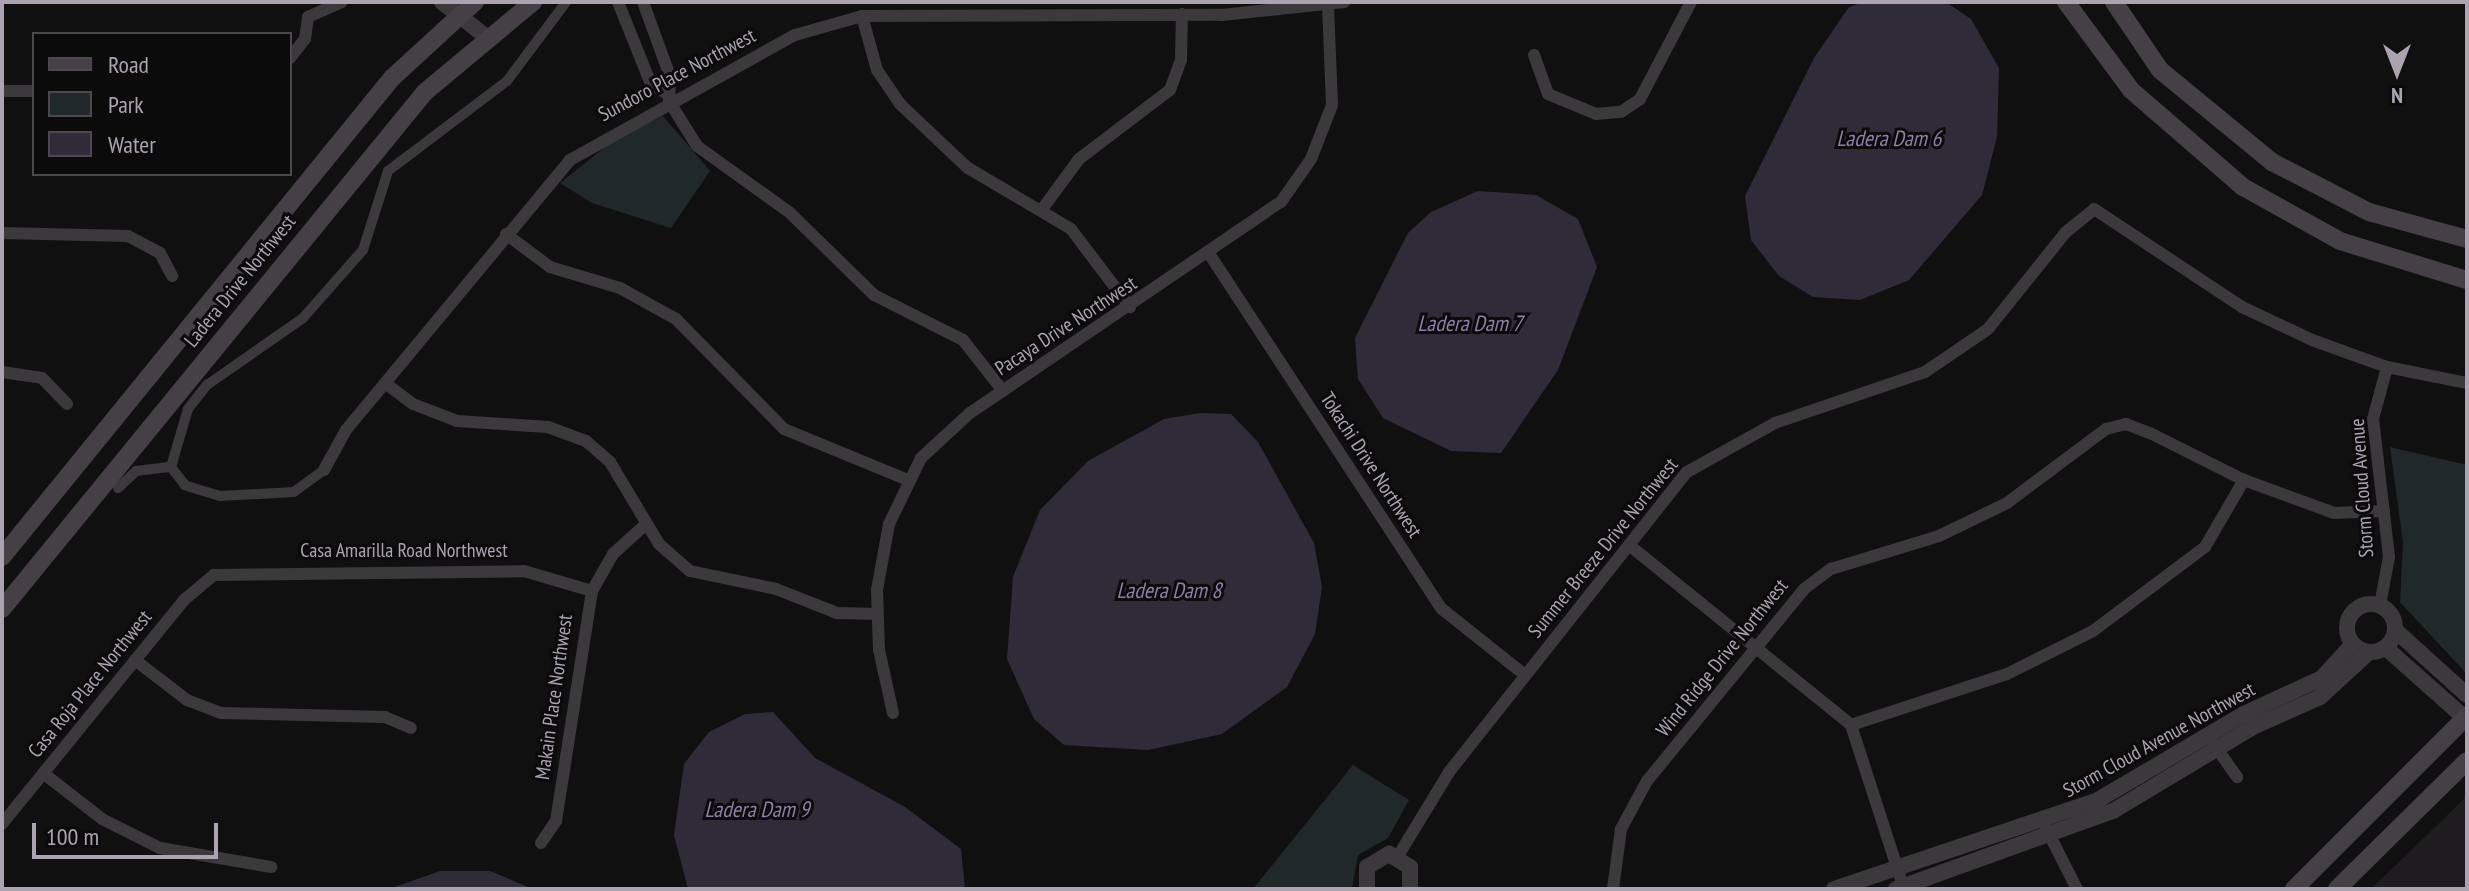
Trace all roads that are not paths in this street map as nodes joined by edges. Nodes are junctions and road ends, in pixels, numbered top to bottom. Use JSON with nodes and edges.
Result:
{"nodes":[{"id":1,"x":305,"y":2,"type":"edge"},
{"id":2,"x":342,"y":2,"type":"edge"},
{"id":3,"x":442,"y":2,"type":"edge"},
{"id":4,"x":533,"y":2,"type":"edge"},
{"id":5,"x":566,"y":2,"type":"edge"},
{"id":6,"x":618,"y":2,"type":"edge"},
{"id":7,"x":643,"y":2,"type":"edge"},
{"id":8,"x":1344,"y":2,"type":"edge"},
{"id":9,"x":1691,"y":2,"type":"edge"},
{"id":10,"x":2066,"y":2,"type":"edge"},
{"id":11,"x":2114,"y":2,"type":"edge"},
{"id":12,"x":472,"y":3,"type":"edge"},
{"id":13,"x":1328,"y":5,"type":"junction"},
{"id":14,"x":1182,"y":14,"type":"junction"},
{"id":15,"x":862,"y":16,"type":"junction"},
{"id":16,"x":308,"y":17,"type":"junction"},
{"id":17,"x":456,"y":17,"type":"junction"},
{"id":18,"x":485,"y":36,"type":"junction"},
{"id":19,"x":292,"y":55,"type":"edge"},
{"id":20,"x":1534,"y":55,"type":"dead end"},
{"id":21,"x":2,"y":91,"type":"edge"},
{"id":22,"x":32,"y":91,"type":"edge"},
{"id":23,"x":668,"y":97,"type":"junction"},
{"id":24,"x":1043,"y":208,"type":"junction"},
{"id":25,"x":2,"y":233,"type":"edge"},
{"id":26,"x":506,"y":234,"type":"junction"},
{"id":27,"x":2467,"y":239,"type":"edge"},
{"id":28,"x":1210,"y":255,"type":"junction"},
{"id":29,"x":172,"y":276,"type":"dead end"},
{"id":30,"x":2467,"y":280,"type":"edge"},
{"id":31,"x":1130,"y":307,"type":"junction"},
{"id":32,"x":2387,"y":367,"type":"junction"},
{"id":33,"x":2,"y":372,"type":"edge"},
{"id":34,"x":385,"y":383,"type":"junction"},
{"id":35,"x":2467,"y":383,"type":"edge"},
{"id":36,"x":1003,"y":391,"type":"junction"},
{"id":37,"x":67,"y":404,"type":"dead end"},
{"id":38,"x":171,"y":467,"type":"junction"},
{"id":39,"x":324,"y":470,"type":"joint"},
{"id":40,"x":908,"y":480,"type":"junction"},
{"id":41,"x":2244,"y":480,"type":"junction"},
{"id":42,"x":118,"y":488,"type":"dead end"},
{"id":43,"x":2384,"y":511,"type":"junction"},
{"id":44,"x":646,"y":524,"type":"junction"},
{"id":45,"x":1629,"y":545,"type":"junction"},
{"id":46,"x":2,"y":557,"type":"edge"},
{"id":47,"x":214,"y":575,"type":"joint"},
{"id":48,"x":592,"y":591,"type":"junction"},
{"id":49,"x":2380,"y":605,"type":"junction"},
{"id":50,"x":2,"y":609,"type":"edge"},
{"id":51,"x":877,"y":614,"type":"junction"},
{"id":52,"x":2395,"y":630,"type":"junction"},
{"id":53,"x":1757,"y":645,"type":"junction"},
{"id":54,"x":2352,"y":645,"type":"junction"},
{"id":55,"x":2386,"y":648,"type":"junction"},
{"id":56,"x":2368,"y":653,"type":"junction"},
{"id":57,"x":135,"y":660,"type":"junction"},
{"id":58,"x":1525,"y":675,"type":"junction"},
{"id":59,"x":2467,"y":695,"type":"edge"},
{"id":60,"x":893,"y":713,"type":"dead end"},
{"id":61,"x":2466,"y":718,"type":"edge"},
{"id":62,"x":1851,"y":725,"type":"junction"},
{"id":63,"x":411,"y":728,"type":"dead end"},
{"id":64,"x":2213,"y":743,"type":"junction"},
{"id":65,"x":2467,"y":761,"type":"edge"},
{"id":66,"x":43,"y":773,"type":"junction"},
{"id":67,"x":2237,"y":777,"type":"dead end"},
{"id":68,"x":2,"y":824,"type":"edge"},
{"id":69,"x":2047,"y":831,"type":"junction"},
{"id":70,"x":541,"y":843,"type":"dead end"},
{"id":71,"x":1398,"y":856,"type":"junction"},
{"id":72,"x":271,"y":867,"type":"dead end"},
{"id":73,"x":1898,"y":870,"type":"junction"},
{"id":74,"x":1901,"y":888,"type":"edge"},
{"id":75,"x":1367,"y":889,"type":"edge"},
{"id":76,"x":1410,"y":889,"type":"edge"},
{"id":77,"x":1613,"y":889,"type":"edge"},
{"id":78,"x":1834,"y":889,"type":"edge"},
{"id":79,"x":2077,"y":889,"type":"edge"},
{"id":80,"x":2294,"y":889,"type":"edge"},
{"id":81,"x":2337,"y":889,"type":"edge"}],
"edges":[{"from":1,"to":16,"type":"street"},
{"from":2,"to":16,"type":"street"},
{"from":3,"to":17,"type":"street"},
{"from":4,"to":18,"type":"main road","name":"Ladera Drive Northwest"},
{"from":5,"to":38,"type":"street"},
{"from":6,"to":23,"type":"street"},
{"from":7,"to":23,"type":"street"},
{"from":8,"to":13,"type":"street","name":"Sundoro Place Northwest"},
{"from":9,"to":20,"type":"street"},
{"from":10,"to":30,"type":"main road"},
{"from":11,"to":27,"type":"main road"},
{"from":12,"to":17,"type":"main road","name":"Ladera Drive Northwest"},
{"from":12,"to":18,"type":"street"},
{"from":13,"to":14,"type":"street","name":"Sundoro Place Northwest"},
{"from":13,"to":28,"type":"street","name":"Pacaya Drive Northwest"},
{"from":14,"to":15,"type":"street","name":"Sundoro Place Northwest"},
{"from":14,"to":24,"type":"street"},
{"from":15,"to":23,"type":"street","name":"Sundoro Place Northwest"},
{"from":15,"to":24,"type":"street"},
{"from":16,"to":19,"type":"street"},
{"from":17,"to":18,"type":"street"},
{"from":17,"to":46,"type":"main road","name":"Ladera Drive Northwest"},
{"from":18,"to":50,"type":"main road","name":"Ladera Drive Northwest"},
{"from":21,"to":22,"type":"street"},
{"from":23,"to":26,"type":"street","name":"Sundoro Place Northwest"},
{"from":23,"to":36,"type":"street"},
{"from":24,"to":31,"type":"street"},
{"from":25,"to":29,"type":"street"},
{"from":26,"to":34,"type":"street","name":"Sundoro Place Northwest"},
{"from":26,"to":40,"type":"street"},
{"from":28,"to":31,"type":"street","name":"Pacaya Drive Northwest"},
{"from":28,"to":58,"type":"street","name":"Tokachi Drive Northwest"},
{"from":31,"to":36,"type":"street","name":"Pacaya Drive Northwest"},
{"from":32,"to":35,"type":"street"},
{"from":32,"to":43,"type":"street","name":"Storm Cloud Avenue"},
{"from":32,"to":45,"type":"street","name":"Summer Breeze Drive Northwest"},
{"from":33,"to":37,"type":"street"},
{"from":34,"to":39,"type":"street","name":"Sundoro Place Northwest"},
{"from":34,"to":44,"type":"street"},
{"from":36,"to":40,"type":"street","name":"Pacaya Drive Northwest"},
{"from":38,"to":39,"type":"street"},
{"from":38,"to":42,"type":"street"},
{"from":40,"to":51,"type":"street","name":"Pacaya Drive Northwest"},
{"from":41,"to":43,"type":"street","name":"Wind Ridge Drive Northwest"},
{"from":41,"to":53,"type":"street","name":"Wind Ridge Drive Northwest"},
{"from":41,"to":62,"type":"street"},
{"from":43,"to":49,"type":"street","name":"Storm Cloud Avenue"},
{"from":44,"to":48,"type":"street","name":"Makain Place Northwest"},
{"from":44,"to":51,"type":"street"},
{"from":45,"to":53,"type":"street"},
{"from":45,"to":58,"type":"street","name":"Summer Breeze Drive Northwest"},
{"from":47,"to":48,"type":"street","name":"Casa Amarilla Road Northwest"},
{"from":47,"to":57,"type":"street","name":"Casa Roja Place Northwest"},
{"from":48,"to":70,"type":"street","name":"Makain Place Northwest"},
{"from":49,"to":52,"type":"street"},
{"from":49,"to":54,"type":"street"},
{"from":51,"to":60,"type":"street","name":"Pacaya Drive Northwest"},
{"from":52,"to":55,"type":"street"},
{"from":52,"to":59,"type":"street"},
{"from":53,"to":62,"type":"street"},
{"from":53,"to":77,"type":"street","name":"Wind Ridge Drive Northwest"},
{"from":54,"to":56,"type":"street"},
{"from":54,"to":64,"type":"street","name":"Storm Cloud Avenue Northwest"},
{"from":55,"to":56,"type":"street","name":"Storm Cloud Avenue Northwest"},
{"from":55,"to":61,"type":"street"},
{"from":56,"to":64,"type":"street","name":"Storm Cloud Avenue Northwest"},
{"from":57,"to":63,"type":"street"},
{"from":57,"to":66,"type":"street","name":"Casa Roja Place Northwest"},
{"from":58,"to":71,"type":"street","name":"Summer Breeze Drive Northwest"},
{"from":61,"to":80,"type":"main road"},
{"from":62,"to":73,"type":"street"},
{"from":64,"to":67,"type":"street"},
{"from":64,"to":69,"type":"street","name":"Storm Cloud Avenue Northwest"},
{"from":65,"to":81,"type":"main road"},
{"from":66,"to":68,"type":"street","name":"Casa Roja Place Northwest"},
{"from":66,"to":72,"type":"street"},
{"from":69,"to":73,"type":"street","name":"Storm Cloud Avenue Northwest"},
{"from":69,"to":74,"type":"street","name":"Storm Cloud Avenue Northwest"},
{"from":69,"to":79,"type":"street"},
{"from":71,"to":75,"type":"street"},
{"from":71,"to":76,"type":"street"},
{"from":73,"to":74,"type":"street"},
{"from":73,"to":78,"type":"street","name":"Storm Cloud Avenue Northwest"}]}
